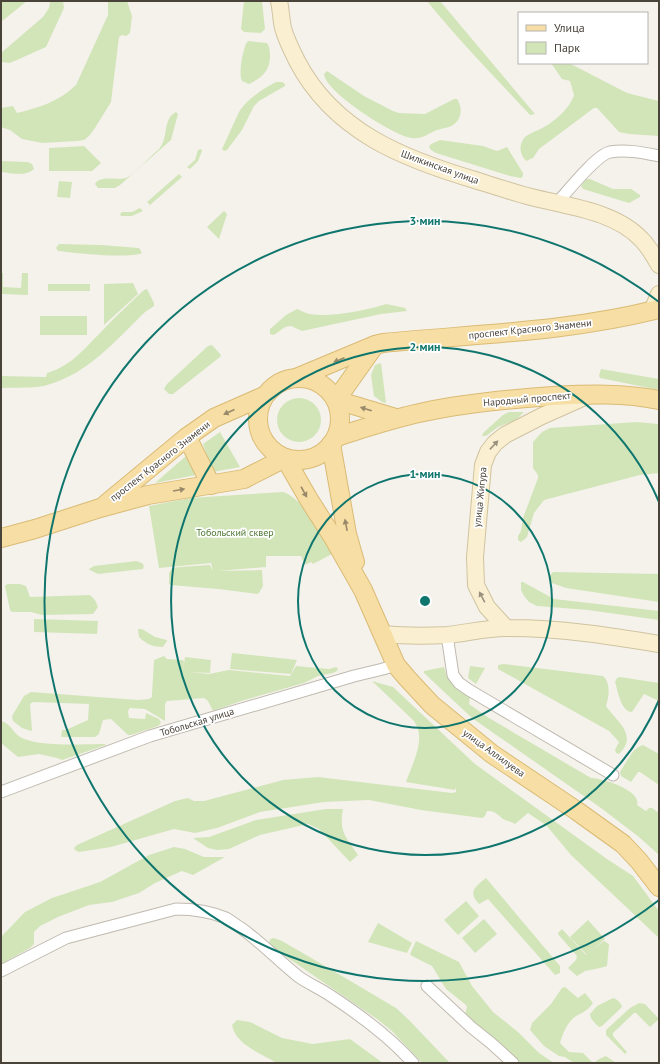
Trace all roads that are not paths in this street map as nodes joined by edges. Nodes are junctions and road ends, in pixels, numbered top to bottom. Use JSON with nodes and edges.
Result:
{"nodes":[{"id":1,"x":280,"y":1,"type":"edge"},
{"id":2,"x":659,"y":156,"type":"edge"},
{"id":3,"x":557,"y":203,"type":"junction"},
{"id":4,"x":659,"y":265,"type":"edge"},
{"id":5,"x":659,"y":294,"type":"edge"},
{"id":6,"x":655,"y":310,"type":"edge"},
{"id":7,"x":375,"y":345,"type":"junction"},
{"id":8,"x":296,"y":378,"type":"junction"},
{"id":9,"x":591,"y":394,"type":"junction"},
{"id":10,"x":264,"y":396,"type":"junction"},
{"id":11,"x":336,"y":400,"type":"junction"},
{"id":12,"x":659,"y":400,"type":"edge"},
{"id":13,"x":396,"y":418,"type":"junction"},
{"id":14,"x":187,"y":437,"type":"junction"},
{"id":15,"x":333,"y":440,"type":"junction"},
{"id":16,"x":285,"y":458,"type":"junction"},
{"id":17,"x":139,"y":477,"type":"junction"},
{"id":18,"x":211,"y":484,"type":"junction"},
{"id":19,"x":148,"y":495,"type":"junction"},
{"id":20,"x":100,"y":508,"type":"junction"},
{"id":21,"x":1,"y":538,"type":"edge"},
{"id":22,"x":363,"y":590,"type":"junction"},
{"id":23,"x":506,"y":628,"type":"junction"},
{"id":24,"x":383,"y":634,"type":"junction"},
{"id":25,"x":446,"y":635,"type":"junction"},
{"id":26,"x":659,"y":644,"type":"edge"},
{"id":27,"x":396,"y":665,"type":"junction"},
{"id":28,"x":613,"y":775,"type":"dead end"},
{"id":29,"x":1,"y":792,"type":"edge"},
{"id":30,"x":659,"y":887,"type":"edge"},
{"id":31,"x":1,"y":971,"type":"edge"},
{"id":32,"x":427,"y":986,"type":"dead end"},
{"id":33,"x":413,"y":1063,"type":"edge"},
{"id":34,"x":513,"y":1063,"type":"edge"}],
"edges":[{"from":1,"to":3,"type":"main road","name":"Шилкинская улица"},
{"from":2,"to":3,"type":"street"},
{"from":3,"to":4,"type":"main road","name":"Шилкинская улица"},
{"from":5,"to":6,"type":"main road"},
{"from":6,"to":7,"type":"main road","name":"проспект Красного Знамени"},
{"from":7,"to":8,"type":"main road","name":"проспект Красного Знамени","one_way":true},
{"from":7,"to":11,"type":"main road"},
{"from":8,"to":10,"type":"main road"},
{"from":8,"to":11,"type":"main road"},
{"from":9,"to":12,"type":"main road","name":"Народный проспект"},
{"from":9,"to":13,"type":"main road","name":"Народный проспект"},
{"from":23,"to":9,"type":"main road","name":"улица Жигура","one_way":true},
{"from":10,"to":14,"type":"main road","name":"проспект Красного Знамени","one_way":true},
{"from":10,"to":16,"type":"main road"},
{"from":13,"to":11,"type":"main road","one_way":true},
{"from":11,"to":15,"type":"main road"},
{"from":13,"to":15,"type":"main road","name":"Народный проспект"},
{"from":14,"to":17,"type":"main road","name":"проспект Красного Знамени"},
{"from":14,"to":18,"type":"main road"},
{"from":15,"to":16,"type":"main road"},
{"from":22,"to":15,"type":"main road","name":"улица Аллилуева","one_way":true},
{"from":16,"to":18,"type":"main road","name":"проспект Красного Знамени"},
{"from":16,"to":22,"type":"main road","name":"улица Аллилуева","one_way":true},
{"from":17,"to":19,"type":"main road"},
{"from":17,"to":20,"type":"main road","name":"проспект Красного Знамени"},
{"from":19,"to":18,"type":"main road","name":"проспект Красного Знамени","one_way":true},
{"from":19,"to":20,"type":"main road","name":"проспект Красного Знамени"},
{"from":20,"to":21,"type":"main road","name":"проспект Красного Знамени"},
{"from":22,"to":24,"type":"main road","name":"улица Аллилуева"},
{"from":23,"to":25,"type":"main road"},
{"from":23,"to":26,"type":"main road"},
{"from":24,"to":25,"type":"main road"},
{"from":24,"to":27,"type":"main road","name":"улица Аллилуева"},
{"from":25,"to":28,"type":"street"},
{"from":27,"to":29,"type":"street","name":"Тобольская улица"},
{"from":27,"to":30,"type":"main road","name":"улица Аллилуева"},
{"from":31,"to":33,"type":"street"},
{"from":32,"to":34,"type":"street"}]}
